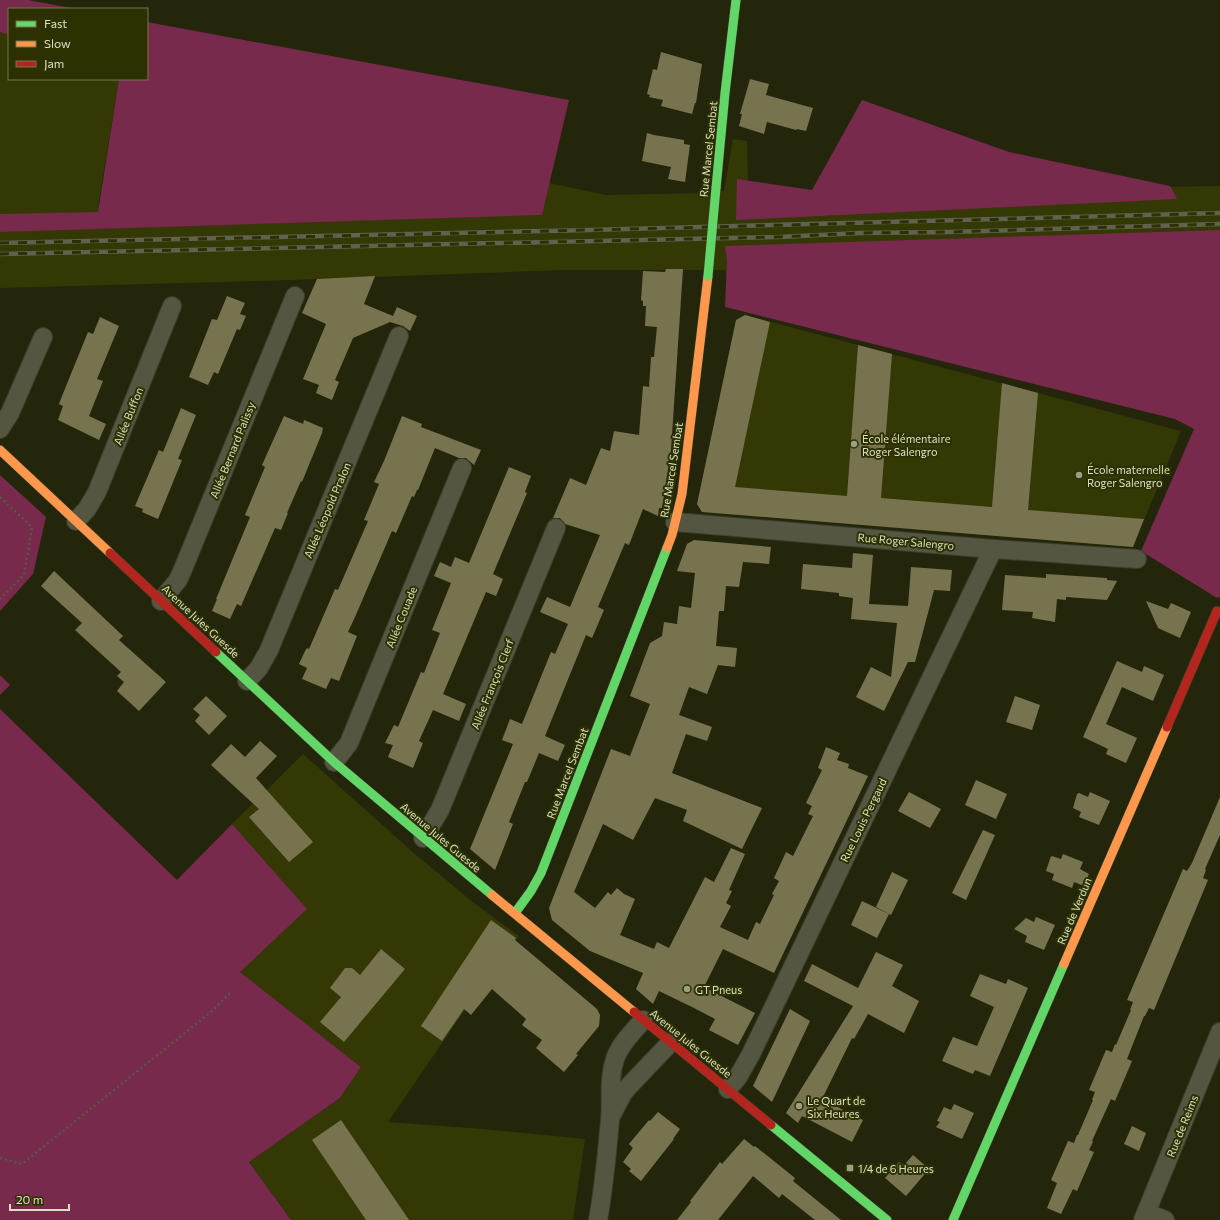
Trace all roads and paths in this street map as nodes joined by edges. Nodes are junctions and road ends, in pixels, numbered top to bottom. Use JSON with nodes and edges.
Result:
{"nodes":[{"id":1,"x":736,"y":0,"type":"edge"},
{"id":2,"x":295,"y":296,"type":"dead end"},
{"id":3,"x":172,"y":306,"type":"dead end"},
{"id":4,"x":399,"y":336,"type":"dead end"},
{"id":5,"x":43,"y":337,"type":"dead end"},
{"id":6,"x":0,"y":429,"type":"edge"},
{"id":7,"x":0,"y":450,"type":"edge"},
{"id":8,"x":462,"y":468,"type":"dead end"},
{"id":9,"x":0,"y":497,"type":"edge"},
{"id":10,"x":76,"y":521,"type":"junction"},
{"id":11,"x":675,"y":522,"type":"junction"},
{"id":12,"x":556,"y":528,"type":"dead end"},
{"id":13,"x":993,"y":549,"type":"junction"},
{"id":14,"x":1137,"y":559,"type":"dead end"},
{"id":15,"x":0,"y":599,"type":"edge"},
{"id":16,"x":161,"y":601,"type":"junction"},
{"id":17,"x":1219,"y":612,"type":"edge"},
{"id":18,"x":247,"y":681,"type":"junction"},
{"id":19,"x":334,"y":762,"type":"junction"},
{"id":20,"x":423,"y":838,"type":"junction"},
{"id":21,"x":515,"y":913,"type":"junction"},
{"id":22,"x":230,"y":993,"type":"dead end"},
{"id":23,"x":643,"y":1020,"type":"junction"},
{"id":24,"x":1220,"y":1032,"type":"edge"},
{"id":25,"x":671,"y":1042,"type":"junction"},
{"id":26,"x":728,"y":1089,"type":"junction"},
{"id":27,"x":610,"y":1118,"type":"junction"},
{"id":28,"x":0,"y":1158,"type":"edge"},
{"id":29,"x":1145,"y":1216,"type":"edge"},
{"id":30,"x":598,"y":1220,"type":"edge"},
{"id":31,"x":887,"y":1220,"type":"edge"},
{"id":32,"x":953,"y":1220,"type":"edge"},
{"id":33,"x":1165,"y":1220,"type":"edge"}],
"edges":[{"from":1,"to":11,"type":"street","name":"Rue Marcel Sembat","bridge":true},
{"from":2,"to":16,"type":"street","name":"Allée Bernard Palissy"},
{"from":3,"to":10,"type":"street","name":"Allée Buffon"},
{"from":4,"to":18,"type":"street","name":"Allée Léopold Pralon"},
{"from":5,"to":6,"type":"street"},
{"from":7,"to":10,"type":"street","name":"Avenue Jules Guesde"},
{"from":8,"to":19,"type":"street","name":"Allée Couade"},
{"from":9,"to":15,"type":"path"},
{"from":10,"to":16,"type":"street","name":"Avenue Jules Guesde"},
{"from":11,"to":13,"type":"street","name":"Rue Roger Salengro"},
{"from":11,"to":21,"type":"street","name":"Rue Marcel Sembat"},
{"from":12,"to":20,"type":"street","name":"Allée François Clerf"},
{"from":13,"to":14,"type":"street","name":"Rue Roger Salengro"},
{"from":13,"to":26,"type":"street","name":"Rue Louis Pergaud"},
{"from":16,"to":18,"type":"street","name":"Avenue Jules Guesde"},
{"from":17,"to":32,"type":"street","name":"Rue de Verdun"},
{"from":18,"to":19,"type":"street","name":"Avenue Jules Guesde"},
{"from":19,"to":20,"type":"street","name":"Avenue Jules Guesde"},
{"from":20,"to":21,"type":"street","name":"Avenue Jules Guesde"},
{"from":21,"to":23,"type":"street","name":"Avenue Jules Guesde"},
{"from":22,"to":28,"type":"path"},
{"from":23,"to":25,"type":"street","name":"Avenue Jules Guesde"},
{"from":23,"to":27,"type":"street"},
{"from":24,"to":29,"type":"street","name":"Rue de Reims"},
{"from":25,"to":26,"type":"street","name":"Avenue Jules Guesde"},
{"from":25,"to":27,"type":"street"},
{"from":26,"to":31,"type":"street","name":"Avenue Jules Guesde"},
{"from":27,"to":30,"type":"street"},
{"from":29,"to":33,"type":"street"}]}
